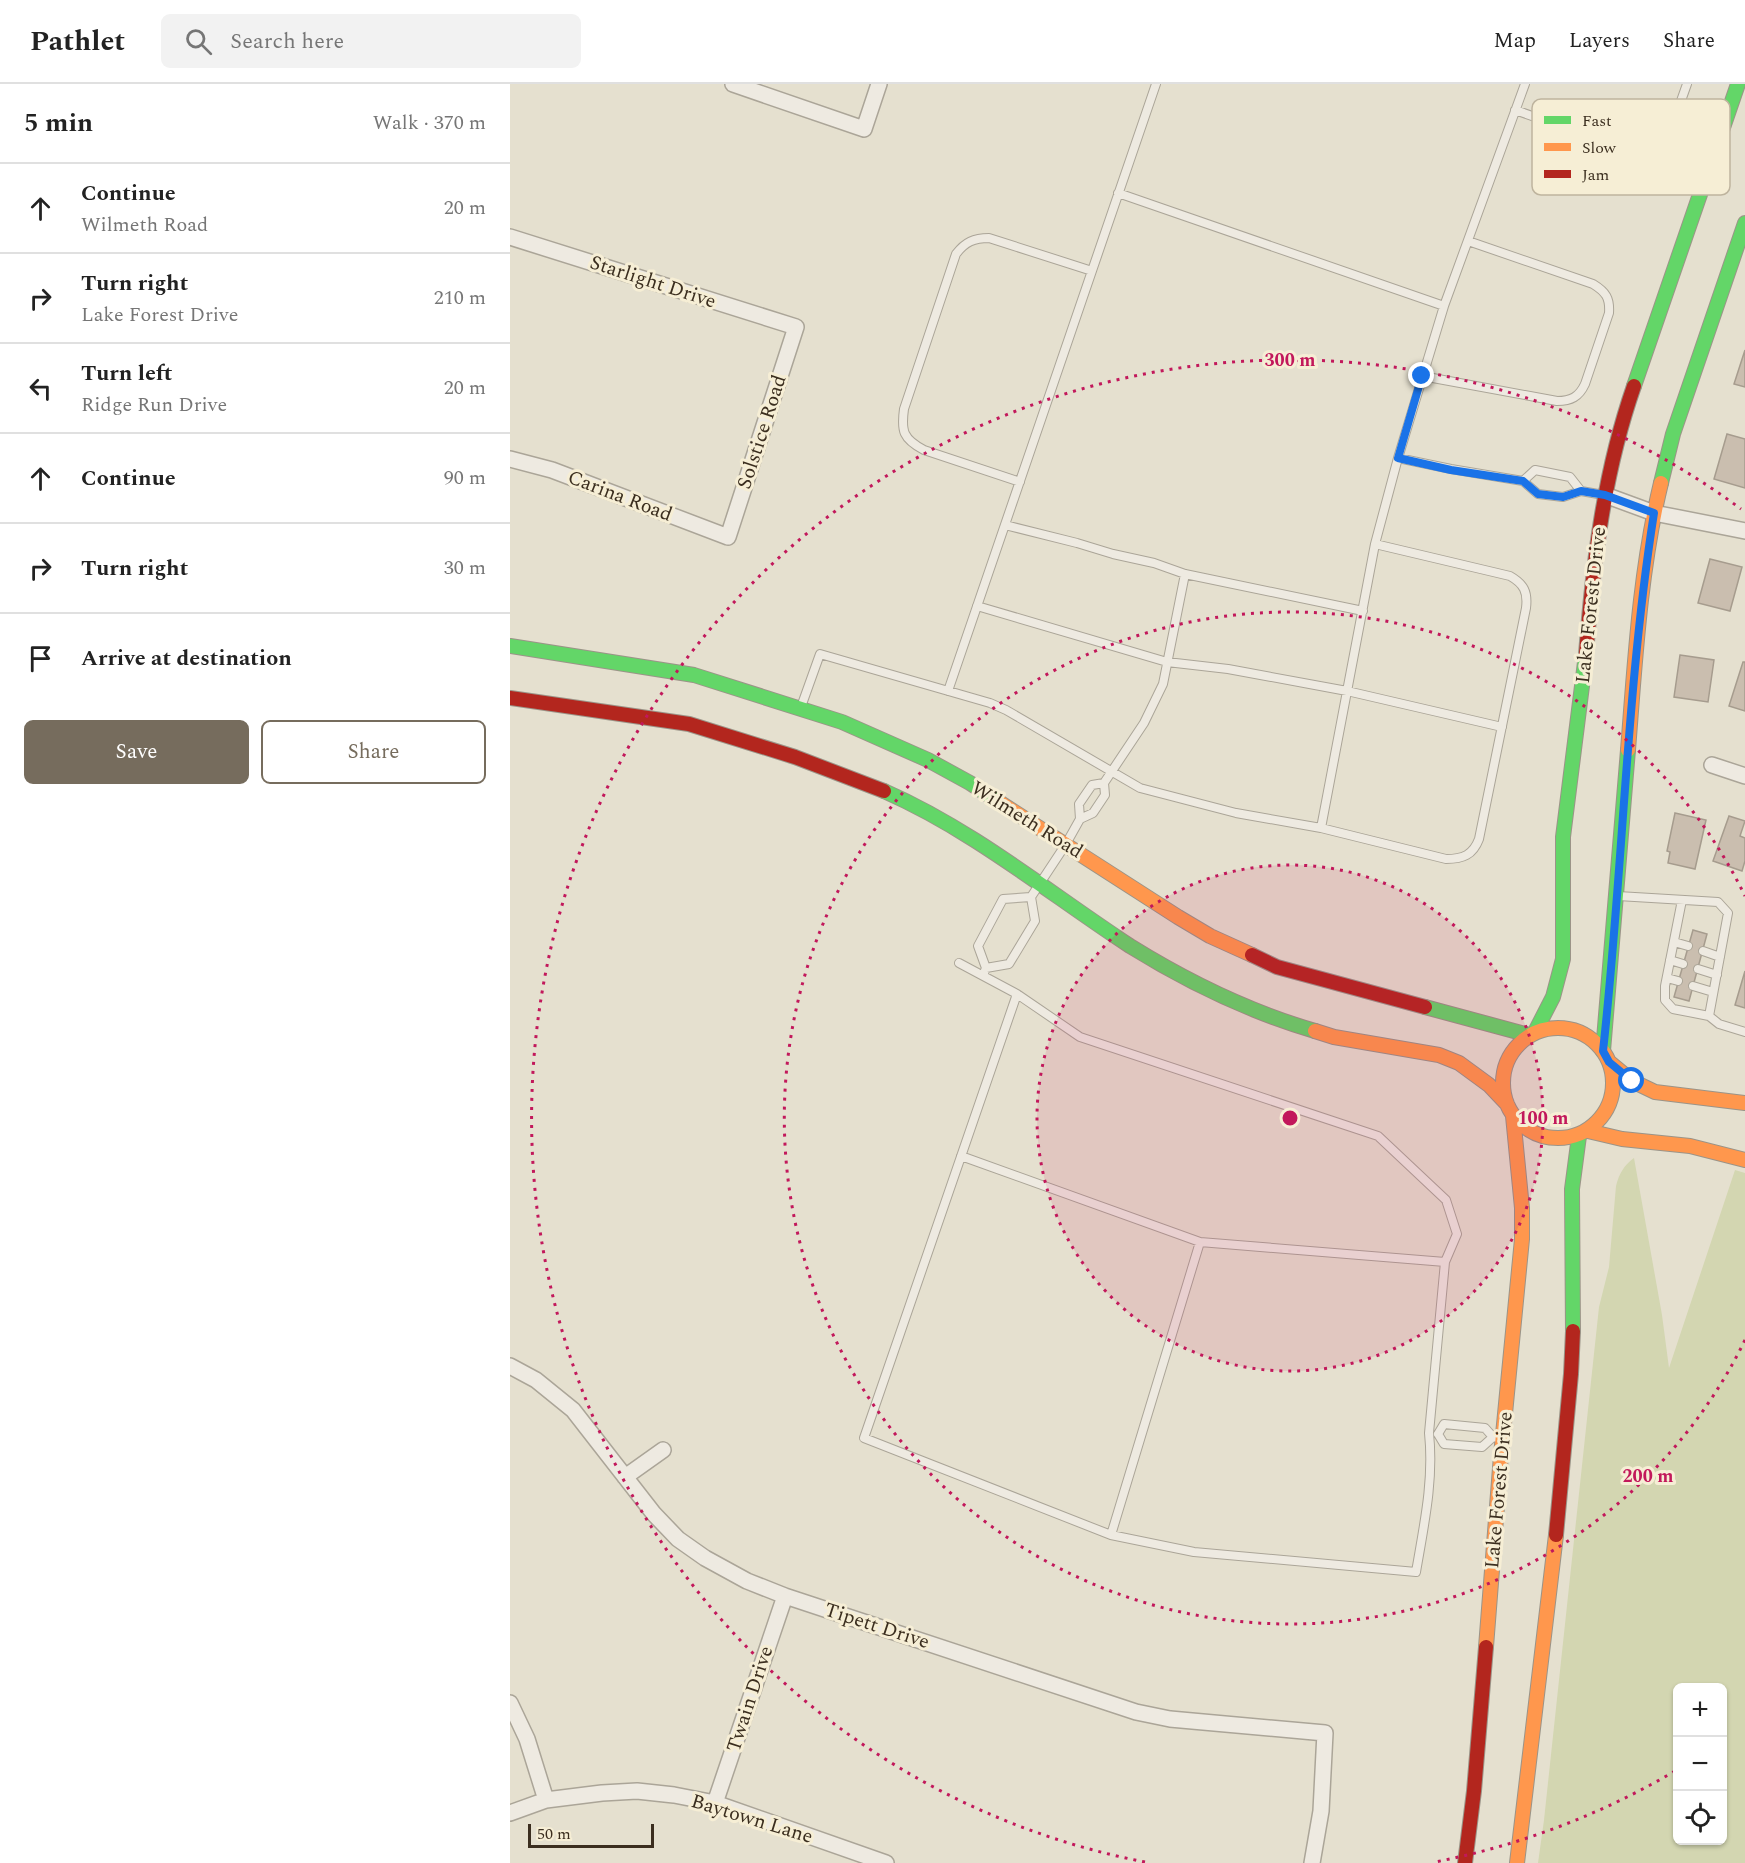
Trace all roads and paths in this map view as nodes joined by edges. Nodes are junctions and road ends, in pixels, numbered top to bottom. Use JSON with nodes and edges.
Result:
{"nodes":[{"id":1,"x":734,"y":84,"type":"edge"},
{"id":2,"x":879,"y":84,"type":"edge"},
{"id":3,"x":1156,"y":84,"type":"edge"},
{"id":4,"x":1525,"y":84,"type":"edge"},
{"id":5,"x":1687,"y":84,"type":"edge"},
{"id":6,"x":1738,"y":84,"type":"edge"},
{"id":7,"x":1682,"y":99,"type":"edge"},
{"id":8,"x":1730,"y":107,"type":"edge"},
{"id":9,"x":1515,"y":110,"type":"junction"},
{"id":10,"x":1532,"y":116,"type":"edge"},
{"id":11,"x":1118,"y":193,"type":"junction"},
{"id":12,"x":1700,"y":195,"type":"edge"},
{"id":13,"x":1745,"y":223,"type":"edge"},
{"id":14,"x":510,"y":237,"type":"edge"},
{"id":15,"x":1468,"y":241,"type":"junction"},
{"id":16,"x":1092,"y":271,"type":"junction"},
{"id":17,"x":1444,"y":306,"type":"junction"},
{"id":18,"x":796,"y":327,"type":"joint"},
{"id":19,"x":1422,"y":376,"type":"junction"},
{"id":20,"x":1398,"y":458,"type":"junction"},
{"id":21,"x":510,"y":459,"type":"edge"},
{"id":22,"x":1523,"y":481,"type":"junction"},
{"id":23,"x":1020,"y":482,"type":"junction"},
{"id":24,"x":1581,"y":491,"type":"junction"},
{"id":25,"x":1605,"y":495,"type":"junction"},
{"id":26,"x":1654,"y":513,"type":"junction"},
{"id":27,"x":1005,"y":525,"type":"junction"},
{"id":28,"x":1745,"y":531,"type":"edge"},
{"id":29,"x":728,"y":537,"type":"joint"},
{"id":30,"x":1375,"y":544,"type":"junction"},
{"id":31,"x":1185,"y":574,"type":"junction"},
{"id":32,"x":977,"y":606,"type":"junction"},
{"id":33,"x":1363,"y":611,"type":"junction"},
{"id":34,"x":510,"y":646,"type":"edge"},
{"id":35,"x":1167,"y":662,"type":"junction"},
{"id":36,"x":948,"y":691,"type":"junction"},
{"id":37,"x":1347,"y":691,"type":"junction"},
{"id":38,"x":510,"y":698,"type":"edge"},
{"id":39,"x":800,"y":708,"type":"junction"},
{"id":40,"x":1502,"y":728,"type":"junction"},
{"id":41,"x":1712,"y":765,"type":"dead end"},
{"id":42,"x":1110,"y":772,"type":"junction"},
{"id":43,"x":1745,"y":776,"type":"edge"},
{"id":44,"x":1104,"y":783,"type":"junction"},
{"id":45,"x":1080,"y":819,"type":"junction"},
{"id":46,"x":1321,"y":828,"type":"junction"},
{"id":47,"x":1066,"y":844,"type":"junction"},
{"id":48,"x":1038,"y":885,"type":"junction"},
{"id":49,"x":1616,"y":896,"type":"junction"},
{"id":50,"x":1030,"y":897,"type":"junction"},
{"id":51,"x":1682,"y":900,"type":"junction"},
{"id":52,"x":1674,"y":942,"type":"junction"},
{"id":53,"x":1688,"y":946,"type":"dead end"},
{"id":54,"x":1703,"y":951,"type":"dead end"},
{"id":55,"x":1720,"y":957,"type":"junction"},
{"id":56,"x":1670,"y":960,"type":"junction"},
{"id":57,"x":959,"y":963,"type":"dead end"},
{"id":58,"x":1683,"y":964,"type":"dead end"},
{"id":59,"x":986,"y":969,"type":"junction"},
{"id":60,"x":1698,"y":969,"type":"dead end"},
{"id":61,"x":1717,"y":975,"type":"junction"},
{"id":62,"x":982,"y":976,"type":"junction"},
{"id":63,"x":1667,"y":978,"type":"junction"},
{"id":64,"x":1678,"y":981,"type":"dead end"},
{"id":65,"x":1693,"y":986,"type":"dead end"},
{"id":66,"x":1713,"y":992,"type":"junction"},
{"id":67,"x":1017,"y":994,"type":"junction"},
{"id":68,"x":1709,"y":1016,"type":"junction"},
{"id":69,"x":1745,"y":1032,"type":"edge"},
{"id":70,"x":1532,"y":1033,"type":"junction"},
{"id":71,"x":1606,"y":1056,"type":"junction"},
{"id":72,"x":1745,"y":1103,"type":"edge"},
{"id":73,"x":1510,"y":1110,"type":"junction"},
{"id":74,"x":1583,"y":1134,"type":"junction"},
{"id":75,"x":961,"y":1156,"type":"junction"},
{"id":76,"x":1745,"y":1160,"type":"edge"},
{"id":77,"x":1200,"y":1242,"type":"junction"},
{"id":78,"x":1445,"y":1262,"type":"junction"},
{"id":79,"x":510,"y":1366,"type":"edge"},
{"id":80,"x":1434,"y":1433,"type":"junction"},
{"id":81,"x":1498,"y":1438,"type":"junction"},
{"id":82,"x":663,"y":1450,"type":"dead end"},
{"id":83,"x":625,"y":1477,"type":"junction"},
{"id":84,"x":1111,"y":1535,"type":"junction"},
{"id":85,"x":785,"y":1596,"type":"junction"},
{"id":86,"x":510,"y":1703,"type":"edge"},
{"id":87,"x":546,"y":1800,"type":"junction"},
{"id":88,"x":716,"y":1803,"type":"junction"},
{"id":89,"x":510,"y":1813,"type":"edge"},
{"id":90,"x":886,"y":1863,"type":"edge"},
{"id":91,"x":1312,"y":1863,"type":"edge"},
{"id":92,"x":1465,"y":1863,"type":"edge"},
{"id":93,"x":1518,"y":1863,"type":"edge"}],
"edges":[{"from":1,"to":2,"type":"street"},
{"from":3,"to":11,"type":"lane"},
{"from":4,"to":9,"type":"lane"},
{"from":5,"to":7,"type":"lane"},
{"from":6,"to":8,"type":"main road","name":"Lake Forest Drive"},
{"from":9,"to":10,"type":"lane"},
{"from":9,"to":15,"type":"lane"},
{"from":11,"to":16,"type":"lane"},
{"from":11,"to":17,"type":"lane"},
{"from":12,"to":25,"type":"main road","name":"Lake Forest Drive"},
{"from":13,"to":26,"type":"main road"},
{"from":14,"to":18,"type":"street","name":"Starlight Drive"},
{"from":15,"to":17,"type":"lane"},
{"from":15,"to":19,"type":"lane"},
{"from":16,"to":23,"type":"lane"},
{"from":16,"to":23,"type":"lane"},
{"from":17,"to":19,"type":"lane"},
{"from":18,"to":29,"type":"street","name":"Solstice Road"},
{"from":19,"to":20,"type":"lane"},
{"from":20,"to":22,"type":"lane"},
{"from":20,"to":30,"type":"lane"},
{"from":21,"to":29,"type":"street","name":"Carina Road"},
{"from":22,"to":24,"type":"lane"},
{"from":22,"to":24,"type":"lane"},
{"from":23,"to":27,"type":"lane"},
{"from":24,"to":25,"type":"lane"},
{"from":25,"to":26,"type":"street"},
{"from":25,"to":70,"type":"main road","name":"Lake Forest Drive"},
{"from":26,"to":28,"type":"street"},
{"from":26,"to":49,"type":"main road"},
{"from":27,"to":31,"type":"lane"},
{"from":27,"to":32,"type":"lane"},
{"from":30,"to":33,"type":"lane"},
{"from":30,"to":40,"type":"lane"},
{"from":31,"to":33,"type":"lane"},
{"from":31,"to":35,"type":"lane"},
{"from":32,"to":35,"type":"lane"},
{"from":32,"to":36,"type":"lane"},
{"from":33,"to":37,"type":"lane"},
{"from":34,"to":39,"type":"main road","name":"Wilmeth Road"},
{"from":35,"to":37,"type":"lane"},
{"from":35,"to":42,"type":"lane"},
{"from":36,"to":39,"type":"lane"},
{"from":36,"to":42,"type":"lane"},
{"from":37,"to":40,"type":"lane"},
{"from":37,"to":46,"type":"lane"},
{"from":38,"to":48,"type":"main road"},
{"from":39,"to":47,"type":"main road","name":"Wilmeth Road"},
{"from":40,"to":46,"type":"lane"},
{"from":41,"to":43,"type":"street"},
{"from":42,"to":44,"type":"lane"},
{"from":42,"to":46,"type":"lane"},
{"from":44,"to":45,"type":"lane"},
{"from":44,"to":45,"type":"lane"},
{"from":45,"to":47,"type":"lane"},
{"from":47,"to":48,"type":"lane"},
{"from":47,"to":70,"type":"main road","name":"Wilmeth Road"},
{"from":48,"to":50,"type":"lane"},
{"from":48,"to":73,"type":"main road"},
{"from":49,"to":51,"type":"lane"},
{"from":49,"to":71,"type":"main road"},
{"from":50,"to":59,"type":"lane"},
{"from":50,"to":59,"type":"lane"},
{"from":51,"to":52,"type":"lane"},
{"from":51,"to":55,"type":"lane"},
{"from":52,"to":53,"type":"lane"},
{"from":52,"to":56,"type":"lane"},
{"from":54,"to":55,"type":"lane"},
{"from":55,"to":61,"type":"lane"},
{"from":56,"to":58,"type":"lane"},
{"from":56,"to":63,"type":"lane"},
{"from":57,"to":62,"type":"lane"},
{"from":59,"to":62,"type":"lane"},
{"from":60,"to":61,"type":"lane"},
{"from":61,"to":66,"type":"lane"},
{"from":62,"to":67,"type":"lane"},
{"from":63,"to":64,"type":"lane"},
{"from":63,"to":68,"type":"lane"},
{"from":65,"to":66,"type":"lane"},
{"from":66,"to":68,"type":"lane"},
{"from":67,"to":75,"type":"lane"},
{"from":67,"to":78,"type":"lane"},
{"from":68,"to":69,"type":"lane"},
{"from":70,"to":71,"type":"main road"},
{"from":70,"to":73,"type":"main road"},
{"from":71,"to":72,"type":"main road"},
{"from":71,"to":74,"type":"main road"},
{"from":73,"to":74,"type":"main road"},
{"from":73,"to":81,"type":"main road","name":"Lake Forest Drive"},
{"from":74,"to":76,"type":"main road"},
{"from":74,"to":93,"type":"main road"},
{"from":75,"to":77,"type":"lane"},
{"from":75,"to":84,"type":"lane"},
{"from":77,"to":78,"type":"lane"},
{"from":77,"to":84,"type":"lane"},
{"from":78,"to":80,"type":"lane"},
{"from":79,"to":83,"type":"street","name":"Tipett Drive"},
{"from":80,"to":81,"type":"lane"},
{"from":80,"to":81,"type":"lane"},
{"from":80,"to":84,"type":"lane"},
{"from":81,"to":92,"type":"main road","name":"Lake Forest Drive"},
{"from":82,"to":83,"type":"street"},
{"from":83,"to":85,"type":"street","name":"Tipett Drive"},
{"from":85,"to":88,"type":"street","name":"Twain Drive"},
{"from":85,"to":91,"type":"street","name":"Tipett Drive"},
{"from":86,"to":87,"type":"street"},
{"from":87,"to":88,"type":"street","name":"Baytown Lane"},
{"from":87,"to":89,"type":"street","name":"Baytown Lane"},
{"from":88,"to":90,"type":"street","name":"Baytown Lane"}]}
